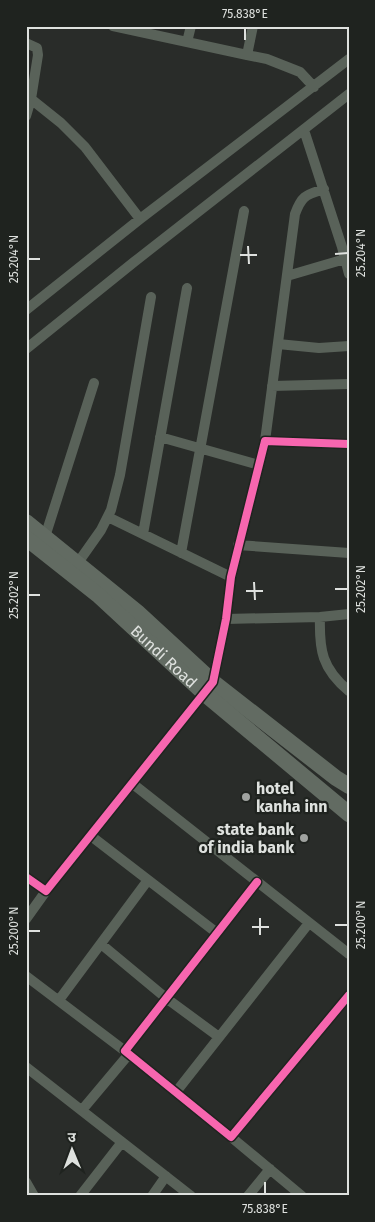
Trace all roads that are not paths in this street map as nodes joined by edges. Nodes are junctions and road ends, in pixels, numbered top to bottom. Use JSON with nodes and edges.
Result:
{"nodes":[{"id":1,"x":113,"y":26,"type":"edge"},
{"id":2,"x":191,"y":26,"type":"edge"},
{"id":3,"x":253,"y":26,"type":"edge"},
{"id":4,"x":130,"y":28,"type":"edge"},
{"id":5,"x":187,"y":42,"type":"junction"},
{"id":6,"x":26,"y":43,"type":"edge"},
{"id":7,"x":246,"y":55,"type":"junction"},
{"id":8,"x":349,"y":59,"type":"edge"},
{"id":9,"x":314,"y":87,"type":"junction"},
{"id":10,"x":349,"y":94,"type":"edge"},
{"id":11,"x":31,"y":99,"type":"junction"},
{"id":12,"x":26,"y":116,"type":"edge"},
{"id":13,"x":304,"y":130,"type":"junction"},
{"id":14,"x":324,"y":189,"type":"junction"},
{"id":15,"x":244,"y":211,"type":"dead end"},
{"id":16,"x":140,"y":219,"type":"junction"},
{"id":17,"x":345,"y":246,"type":"edge"},
{"id":18,"x":344,"y":259,"type":"junction"},
{"id":19,"x":349,"y":274,"type":"edge"},
{"id":20,"x":287,"y":276,"type":"junction"},
{"id":21,"x":187,"y":288,"type":"dead end"},
{"id":22,"x":152,"y":297,"type":"dead end"},
{"id":23,"x":26,"y":310,"type":"edge"},
{"id":24,"x":278,"y":344,"type":"junction"},
{"id":25,"x":349,"y":346,"type":"edge"},
{"id":26,"x":26,"y":348,"type":"edge"},
{"id":27,"x":94,"y":383,"type":"dead end"},
{"id":28,"x":349,"y":384,"type":"edge"},
{"id":29,"x":272,"y":386,"type":"junction"},
{"id":30,"x":160,"y":437,"type":"junction"},
{"id":31,"x":265,"y":441,"type":"junction"},
{"id":32,"x":349,"y":444,"type":"edge"},
{"id":33,"x":200,"y":448,"type":"junction"},
{"id":34,"x":259,"y":465,"type":"junction"},
{"id":35,"x":108,"y":516,"type":"junction"},
{"id":36,"x":26,"y":522,"type":"edge"},
{"id":37,"x":143,"y":534,"type":"junction"},
{"id":38,"x":45,"y":537,"type":"junction"},
{"id":39,"x":26,"y":538,"type":"edge"},
{"id":40,"x":238,"y":545,"type":"junction"},
{"id":41,"x":181,"y":553,"type":"junction"},
{"id":42,"x":349,"y":553,"type":"edge"},
{"id":43,"x":77,"y":564,"type":"junction"},
{"id":44,"x":231,"y":577,"type":"junction"},
{"id":45,"x":349,"y":614,"type":"edge"},
{"id":46,"x":320,"y":617,"type":"junction"},
{"id":47,"x":226,"y":619,"type":"junction"},
{"id":48,"x":346,"y":686,"type":"edge"},
{"id":49,"x":209,"y":688,"type":"junction"},
{"id":50,"x":342,"y":782,"type":"edge"},
{"id":51,"x":133,"y":784,"type":"junction"},
{"id":52,"x":349,"y":799,"type":"edge"},
{"id":53,"x":349,"y":814,"type":"edge"},
{"id":54,"x":91,"y":836,"type":"junction"},
{"id":55,"x":26,"y":877,"type":"edge"},
{"id":56,"x":148,"y":880,"type":"junction"},
{"id":57,"x":257,"y":882,"type":"junction"},
{"id":58,"x":46,"y":892,"type":"junction"},
{"id":59,"x":26,"y":919,"type":"edge"},
{"id":60,"x":309,"y":923,"type":"junction"},
{"id":61,"x":217,"y":933,"type":"junction"},
{"id":62,"x":100,"y":944,"type":"junction"},
{"id":63,"x":349,"y":954,"type":"edge"},
{"id":64,"x":26,"y":976,"type":"edge"},
{"id":65,"x":349,"y":995,"type":"edge"},
{"id":66,"x":166,"y":998,"type":"junction"},
{"id":67,"x":59,"y":1000,"type":"junction"},
{"id":68,"x":219,"y":1037,"type":"junction"},
{"id":69,"x":127,"y":1052,"type":"junction"},
{"id":70,"x":26,"y":1067,"type":"edge"},
{"id":71,"x":176,"y":1092,"type":"junction"},
{"id":72,"x":82,"y":1110,"type":"junction"},
{"id":73,"x":231,"y":1137,"type":"junction"},
{"id":74,"x":122,"y":1142,"type":"junction"},
{"id":75,"x":270,"y":1169,"type":"junction"},
{"id":76,"x":166,"y":1176,"type":"junction"},
{"id":77,"x":26,"y":1182,"type":"edge"},
{"id":78,"x":34,"y":1196,"type":"edge"},
{"id":79,"x":80,"y":1196,"type":"edge"},
{"id":80,"x":152,"y":1196,"type":"edge"},
{"id":81,"x":191,"y":1196,"type":"edge"},
{"id":82,"x":248,"y":1196,"type":"edge"},
{"id":83,"x":302,"y":1196,"type":"edge"}],
"edges":[{"from":1,"to":4,"type":"street"},
{"from":2,"to":5,"type":"street"},
{"from":3,"to":7,"type":"street"},
{"from":4,"to":5,"type":"street"},
{"from":5,"to":7,"type":"street"},
{"from":6,"to":11,"type":"street"},
{"from":7,"to":9,"type":"street"},
{"from":8,"to":9,"type":"street"},
{"from":9,"to":16,"type":"street"},
{"from":10,"to":13,"type":"street"},
{"from":11,"to":12,"type":"street"},
{"from":11,"to":16,"type":"street"},
{"from":13,"to":14,"type":"street"},
{"from":13,"to":26,"type":"street"},
{"from":14,"to":17,"type":"street"},
{"from":14,"to":20,"type":"street"},
{"from":15,"to":33,"type":"street"},
{"from":16,"to":23,"type":"street"},
{"from":17,"to":18,"type":"street"},
{"from":18,"to":19,"type":"street"},
{"from":18,"to":20,"type":"street"},
{"from":20,"to":24,"type":"street"},
{"from":21,"to":30,"type":"street"},
{"from":22,"to":35,"type":"street"},
{"from":24,"to":25,"type":"street"},
{"from":24,"to":29,"type":"street"},
{"from":27,"to":38,"type":"street"},
{"from":28,"to":29,"type":"street"},
{"from":29,"to":31,"type":"street"},
{"from":30,"to":33,"type":"street"},
{"from":30,"to":37,"type":"street"},
{"from":31,"to":32,"type":"street"},
{"from":31,"to":34,"type":"street"},
{"from":33,"to":34,"type":"street"},
{"from":33,"to":41,"type":"street"},
{"from":34,"to":40,"type":"street"},
{"from":35,"to":37,"type":"street"},
{"from":35,"to":43,"type":"street"},
{"from":36,"to":38,"type":"main road","name":"Bundi Road"},
{"from":37,"to":41,"type":"street"},
{"from":38,"to":43,"type":"main road","name":"Bundi Road"},
{"from":39,"to":49,"type":"main road","name":"Bundi Road"},
{"from":40,"to":42,"type":"street"},
{"from":40,"to":44,"type":"street"},
{"from":41,"to":44,"type":"street"},
{"from":43,"to":49,"type":"main road","name":"Bundi Road"},
{"from":44,"to":47,"type":"street"},
{"from":45,"to":46,"type":"street"},
{"from":46,"to":47,"type":"street"},
{"from":46,"to":48,"type":"street"},
{"from":47,"to":49,"type":"street"},
{"from":49,"to":50,"type":"main road","name":"Bundi Road"},
{"from":49,"to":51,"type":"street"},
{"from":49,"to":53,"type":"main road","name":"Bundi Road"},
{"from":50,"to":52,"type":"main road"},
{"from":51,"to":54,"type":"street"},
{"from":51,"to":57,"type":"street"},
{"from":54,"to":56,"type":"street"},
{"from":54,"to":58,"type":"street"},
{"from":55,"to":58,"type":"street"},
{"from":56,"to":61,"type":"street"},
{"from":56,"to":62,"type":"street"},
{"from":57,"to":60,"type":"street"},
{"from":57,"to":61,"type":"street"},
{"from":58,"to":59,"type":"street"},
{"from":60,"to":63,"type":"street"},
{"from":60,"to":68,"type":"street"},
{"from":61,"to":66,"type":"street"},
{"from":62,"to":66,"type":"street"},
{"from":62,"to":67,"type":"street"},
{"from":64,"to":67,"type":"street"},
{"from":65,"to":73,"type":"street"},
{"from":66,"to":68,"type":"street"},
{"from":66,"to":69,"type":"street"},
{"from":67,"to":69,"type":"street"},
{"from":68,"to":71,"type":"street"},
{"from":69,"to":71,"type":"street"},
{"from":69,"to":72,"type":"street"},
{"from":70,"to":72,"type":"street"},
{"from":71,"to":73,"type":"street"},
{"from":72,"to":74,"type":"street"},
{"from":73,"to":75,"type":"street"},
{"from":74,"to":76,"type":"street"},
{"from":74,"to":79,"type":"street"},
{"from":75,"to":82,"type":"street"},
{"from":75,"to":83,"type":"street"},
{"from":76,"to":80,"type":"street"},
{"from":76,"to":81,"type":"street"},
{"from":77,"to":78,"type":"street"}]}
